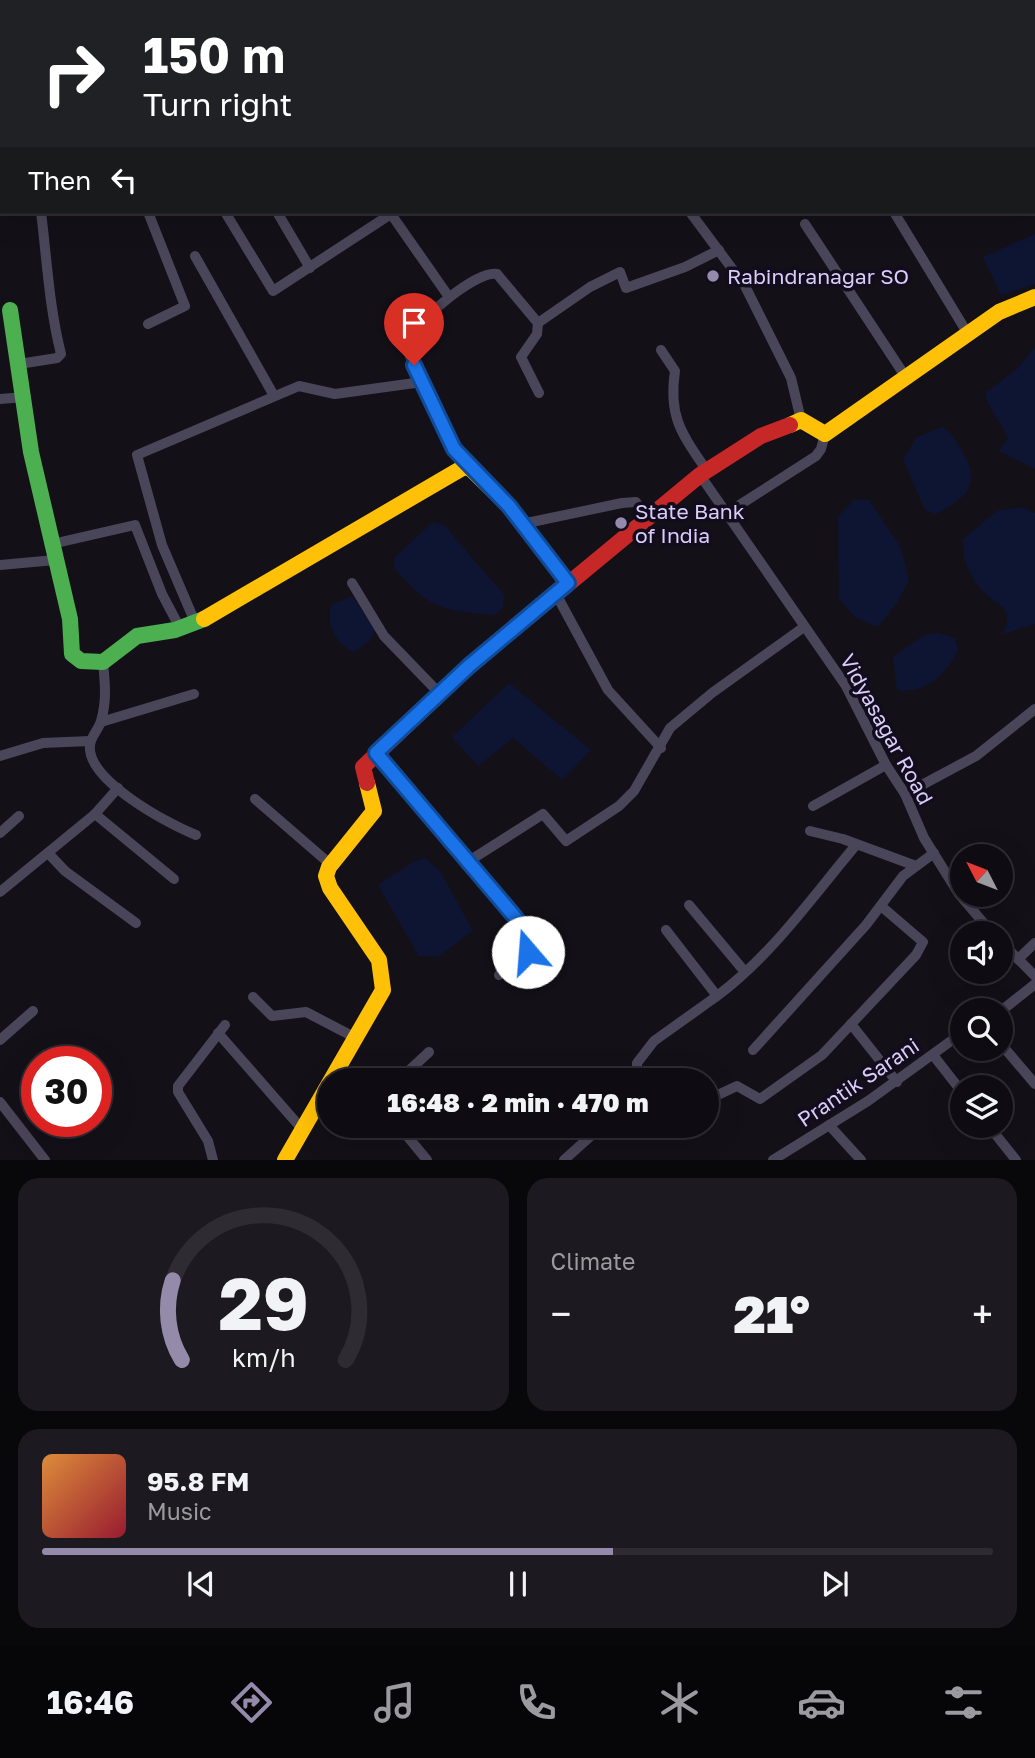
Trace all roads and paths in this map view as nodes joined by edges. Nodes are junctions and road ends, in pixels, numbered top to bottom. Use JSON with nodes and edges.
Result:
{"nodes":[{"id":1,"x":41,"y":214,"type":"edge"},
{"id":2,"x":149,"y":214,"type":"edge"},
{"id":3,"x":226,"y":214,"type":"edge"},
{"id":4,"x":277,"y":214,"type":"edge"},
{"id":5,"x":391,"y":214,"type":"edge"},
{"id":6,"x":394,"y":214,"type":"edge"},
{"id":7,"x":692,"y":214,"type":"edge"},
{"id":8,"x":895,"y":214,"type":"edge"},
{"id":9,"x":804,"y":224,"type":"dead end"},
{"id":10,"x":719,"y":250,"type":"junction"},
{"id":11,"x":195,"y":256,"type":"dead end"},
{"id":12,"x":310,"y":268,"type":"junction"},
{"id":13,"x":449,"y":297,"type":"junction"},
{"id":14,"x":1035,"y":297,"type":"edge"},
{"id":15,"x":10,"y":310,"type":"dead end"},
{"id":16,"x":538,"y":323,"type":"junction"},
{"id":17,"x":149,"y":324,"type":"dead end"},
{"id":18,"x":968,"y":334,"type":"junction"},
{"id":19,"x":661,"y":350,"type":"dead end"},
{"id":20,"x":19,"y":364,"type":"junction"},
{"id":21,"x":907,"y":379,"type":"junction"},
{"id":22,"x":422,"y":382,"type":"junction"},
{"id":23,"x":539,"y":393,"type":"dead end"},
{"id":24,"x":273,"y":394,"type":"junction"},
{"id":25,"x":25,"y":397,"type":"junction"},
{"id":26,"x":0,"y":398,"type":"edge"},
{"id":27,"x":801,"y":420,"type":"junction"},
{"id":28,"x":825,"y":434,"type":"junction"},
{"id":29,"x":471,"y":469,"type":"junction"},
{"id":30,"x":703,"y":473,"type":"junction"},
{"id":31,"x":738,"y":506,"type":"dead end"},
{"id":32,"x":648,"y":517,"type":"junction"},
{"id":33,"x":522,"y":524,"type":"junction"},
{"id":34,"x":53,"y":552,"type":"junction"},
{"id":35,"x":0,"y":565,"type":"edge"},
{"id":36,"x":352,"y":583,"type":"dead end"},
{"id":37,"x":562,"y":589,"type":"junction"},
{"id":38,"x":188,"y":625,"type":"junction"},
{"id":39,"x":804,"y":627,"type":"junction"},
{"id":40,"x":103,"y":662,"type":"junction"},
{"id":41,"x":194,"y":694,"type":"dead end"},
{"id":42,"x":440,"y":694,"type":"junction"},
{"id":43,"x":1035,"y":709,"type":"edge"},
{"id":44,"x":101,"y":722,"type":"junction"},
{"id":45,"x":90,"y":741,"type":"junction"},
{"id":46,"x":661,"y":748,"type":"junction"},
{"id":47,"x":376,"y":753,"type":"junction"},
{"id":48,"x":0,"y":756,"type":"edge"},
{"id":49,"x":886,"y":765,"type":"junction"},
{"id":50,"x":118,"y":788,"type":"junction"},
{"id":51,"x":905,"y":794,"type":"junction"},
{"id":52,"x":255,"y":799,"type":"dead end"},
{"id":53,"x":813,"y":806,"type":"dead end"},
{"id":54,"x":94,"y":814,"type":"junction"},
{"id":55,"x":19,"y":816,"type":"dead end"},
{"id":56,"x":810,"y":831,"type":"dead end"},
{"id":57,"x":0,"y":833,"type":"edge"},
{"id":58,"x":196,"y":835,"type":"dead end"},
{"id":59,"x":856,"y":845,"type":"junction"},
{"id":60,"x":48,"y":853,"type":"junction"},
{"id":61,"x":934,"y":853,"type":"junction"},
{"id":62,"x":469,"y":861,"type":"junction"},
{"id":63,"x":330,"y":864,"type":"junction"},
{"id":64,"x":916,"y":866,"type":"junction"},
{"id":65,"x":174,"y":879,"type":"dead end"},
{"id":66,"x":0,"y":892,"type":"edge"},
{"id":67,"x":689,"y":905,"type":"dead end"},
{"id":68,"x":881,"y":906,"type":"junction"},
{"id":69,"x":982,"y":921,"type":"edge"},
{"id":70,"x":136,"y":923,"type":"dead end"},
{"id":71,"x":666,"y":930,"type":"dead end"},
{"id":72,"x":1035,"y":943,"type":"edge"},
{"id":73,"x":1013,"y":954,"type":"edge"},
{"id":74,"x":1018,"y":959,"type":"junction"},
{"id":75,"x":745,"y":972,"type":"junction"},
{"id":76,"x":499,"y":975,"type":"dead end"},
{"id":77,"x":1035,"y":976,"type":"edge"},
{"id":78,"x":1035,"y":984,"type":"edge"},
{"id":79,"x":717,"y":996,"type":"junction"},
{"id":80,"x":253,"y":997,"type":"dead end"},
{"id":81,"x":1013,"y":1001,"type":"edge"},
{"id":82,"x":33,"y":1011,"type":"dead end"},
{"id":83,"x":850,"y":1024,"type":"junction"},
{"id":84,"x":354,"y":1037,"type":"junction"},
{"id":85,"x":0,"y":1040,"type":"edge"},
{"id":86,"x":950,"y":1042,"type":"edge"},
{"id":87,"x":753,"y":1050,"type":"dead end"},
{"id":88,"x":429,"y":1052,"type":"dead end"},
{"id":89,"x":933,"y":1055,"type":"junction"},
{"id":90,"x":1013,"y":1058,"type":"edge"},
{"id":91,"x":338,"y":1063,"type":"junction"},
{"id":92,"x":343,"y":1068,"type":"edge"},
{"id":93,"x":412,"y":1068,"type":"edge"},
{"id":94,"x":637,"y":1068,"type":"edge"},
{"id":95,"x":950,"y":1077,"type":"edge"},
{"id":96,"x":897,"y":1082,"type":"junction"},
{"id":97,"x":1035,"y":1084,"type":"edge"},
{"id":98,"x":719,"y":1094,"type":"edge"},
{"id":99,"x":0,"y":1104,"type":"edge"},
{"id":100,"x":829,"y":1125,"type":"junction"},
{"id":101,"x":302,"y":1129,"type":"junction"},
{"id":102,"x":407,"y":1138,"type":"edge"},
{"id":103,"x":589,"y":1138,"type":"edge"},
{"id":104,"x":998,"y":1138,"type":"edge"},
{"id":105,"x":422,"y":1158,"type":"edge"},
{"id":106,"x":45,"y":1160,"type":"edge"},
{"id":107,"x":213,"y":1160,"type":"edge"},
{"id":108,"x":285,"y":1160,"type":"edge"},
{"id":109,"x":564,"y":1160,"type":"edge"},
{"id":110,"x":773,"y":1160,"type":"edge"},
{"id":111,"x":861,"y":1160,"type":"edge"},
{"id":112,"x":1016,"y":1160,"type":"edge"}],
"edges":[{"from":1,"to":20,"type":"street"},
{"from":2,"to":17,"type":"street"},
{"from":3,"to":12,"type":"street"},
{"from":4,"to":12,"type":"street"},
{"from":5,"to":12,"type":"street"},
{"from":6,"to":13,"type":"street"},
{"from":7,"to":10,"type":"street"},
{"from":8,"to":18,"type":"street"},
{"from":9,"to":21,"type":"street"},
{"from":10,"to":16,"type":"street"},
{"from":10,"to":27,"type":"street"},
{"from":11,"to":24,"type":"street"},
{"from":13,"to":16,"type":"street"},
{"from":13,"to":22,"type":"street"},
{"from":14,"to":18,"type":"street"},
{"from":15,"to":20,"type":"street"},
{"from":16,"to":23,"type":"street"},
{"from":18,"to":21,"type":"street"},
{"from":19,"to":30,"type":"street","name":"Vidyasagar Road"},
{"from":20,"to":25,"type":"street"},
{"from":21,"to":28,"type":"street"},
{"from":22,"to":24,"type":"street"},
{"from":22,"to":29,"type":"street"},
{"from":24,"to":38,"type":"street"},
{"from":25,"to":26,"type":"street"},
{"from":25,"to":34,"type":"street"},
{"from":27,"to":28,"type":"street"},
{"from":27,"to":30,"type":"street"},
{"from":28,"to":31,"type":"street"},
{"from":29,"to":33,"type":"street"},
{"from":29,"to":38,"type":"street"},
{"from":30,"to":32,"type":"street"},
{"from":30,"to":39,"type":"street","name":"Vidyasagar Road"},
{"from":32,"to":33,"type":"street"},
{"from":32,"to":37,"type":"street"},
{"from":33,"to":37,"type":"street"},
{"from":34,"to":35,"type":"street"},
{"from":34,"to":38,"type":"street"},
{"from":34,"to":40,"type":"street"},
{"from":36,"to":42,"type":"street"},
{"from":37,"to":42,"type":"street"},
{"from":37,"to":46,"type":"street"},
{"from":38,"to":40,"type":"street"},
{"from":39,"to":46,"type":"street"},
{"from":39,"to":49,"type":"street","name":"Vidyasagar Road"},
{"from":40,"to":44,"type":"street"},
{"from":41,"to":44,"type":"street"},
{"from":42,"to":47,"type":"street"},
{"from":43,"to":51,"type":"street"},
{"from":44,"to":45,"type":"street"},
{"from":45,"to":48,"type":"street"},
{"from":45,"to":50,"type":"street"},
{"from":46,"to":62,"type":"street"},
{"from":47,"to":62,"type":"street"},
{"from":47,"to":63,"type":"street"},
{"from":49,"to":51,"type":"street","name":"Vidyasagar Road"},
{"from":49,"to":53,"type":"street"},
{"from":50,"to":54,"type":"street"},
{"from":50,"to":58,"type":"street"},
{"from":51,"to":61,"type":"street","name":"Vidyasagar Road"},
{"from":52,"to":63,"type":"street"},
{"from":54,"to":60,"type":"street"},
{"from":54,"to":65,"type":"street"},
{"from":55,"to":57,"type":"street"},
{"from":56,"to":59,"type":"street"},
{"from":59,"to":64,"type":"street"},
{"from":59,"to":75,"type":"street"},
{"from":60,"to":66,"type":"street"},
{"from":60,"to":70,"type":"street"},
{"from":61,"to":64,"type":"street"},
{"from":61,"to":69,"type":"street","name":"Vidyasagar Road"},
{"from":62,"to":76,"type":"street"},
{"from":63,"to":84,"type":"street"},
{"from":64,"to":68,"type":"street"},
{"from":67,"to":75,"type":"street"},
{"from":68,"to":83,"type":"street"},
{"from":68,"to":87,"type":"street"},
{"from":71,"to":79,"type":"street"},
{"from":72,"to":74,"type":"street"},
{"from":73,"to":74,"type":"street"},
{"from":74,"to":77,"type":"street"},
{"from":75,"to":79,"type":"street"},
{"from":78,"to":81,"type":"street"},
{"from":79,"to":94,"type":"street"},
{"from":80,"to":84,"type":"street"},
{"from":82,"to":85,"type":"street"},
{"from":83,"to":96,"type":"street"},
{"from":83,"to":98,"type":"street"},
{"from":84,"to":91,"type":"street"},
{"from":86,"to":89,"type":"street","name":"Prantik Sarani"},
{"from":88,"to":93,"type":"street"},
{"from":89,"to":95,"type":"street"},
{"from":89,"to":96,"type":"street","name":"Prantik Sarani"},
{"from":90,"to":97,"type":"street"},
{"from":91,"to":92,"type":"street"},
{"from":91,"to":101,"type":"street"},
{"from":96,"to":100,"type":"street","name":"Prantik Sarani"},
{"from":99,"to":106,"type":"street"},
{"from":100,"to":110,"type":"street","name":"Prantik Sarani"},
{"from":100,"to":111,"type":"street"},
{"from":101,"to":107,"type":"street"},
{"from":101,"to":108,"type":"street"},
{"from":102,"to":105,"type":"street"},
{"from":103,"to":109,"type":"street"},
{"from":104,"to":112,"type":"street"}]}
